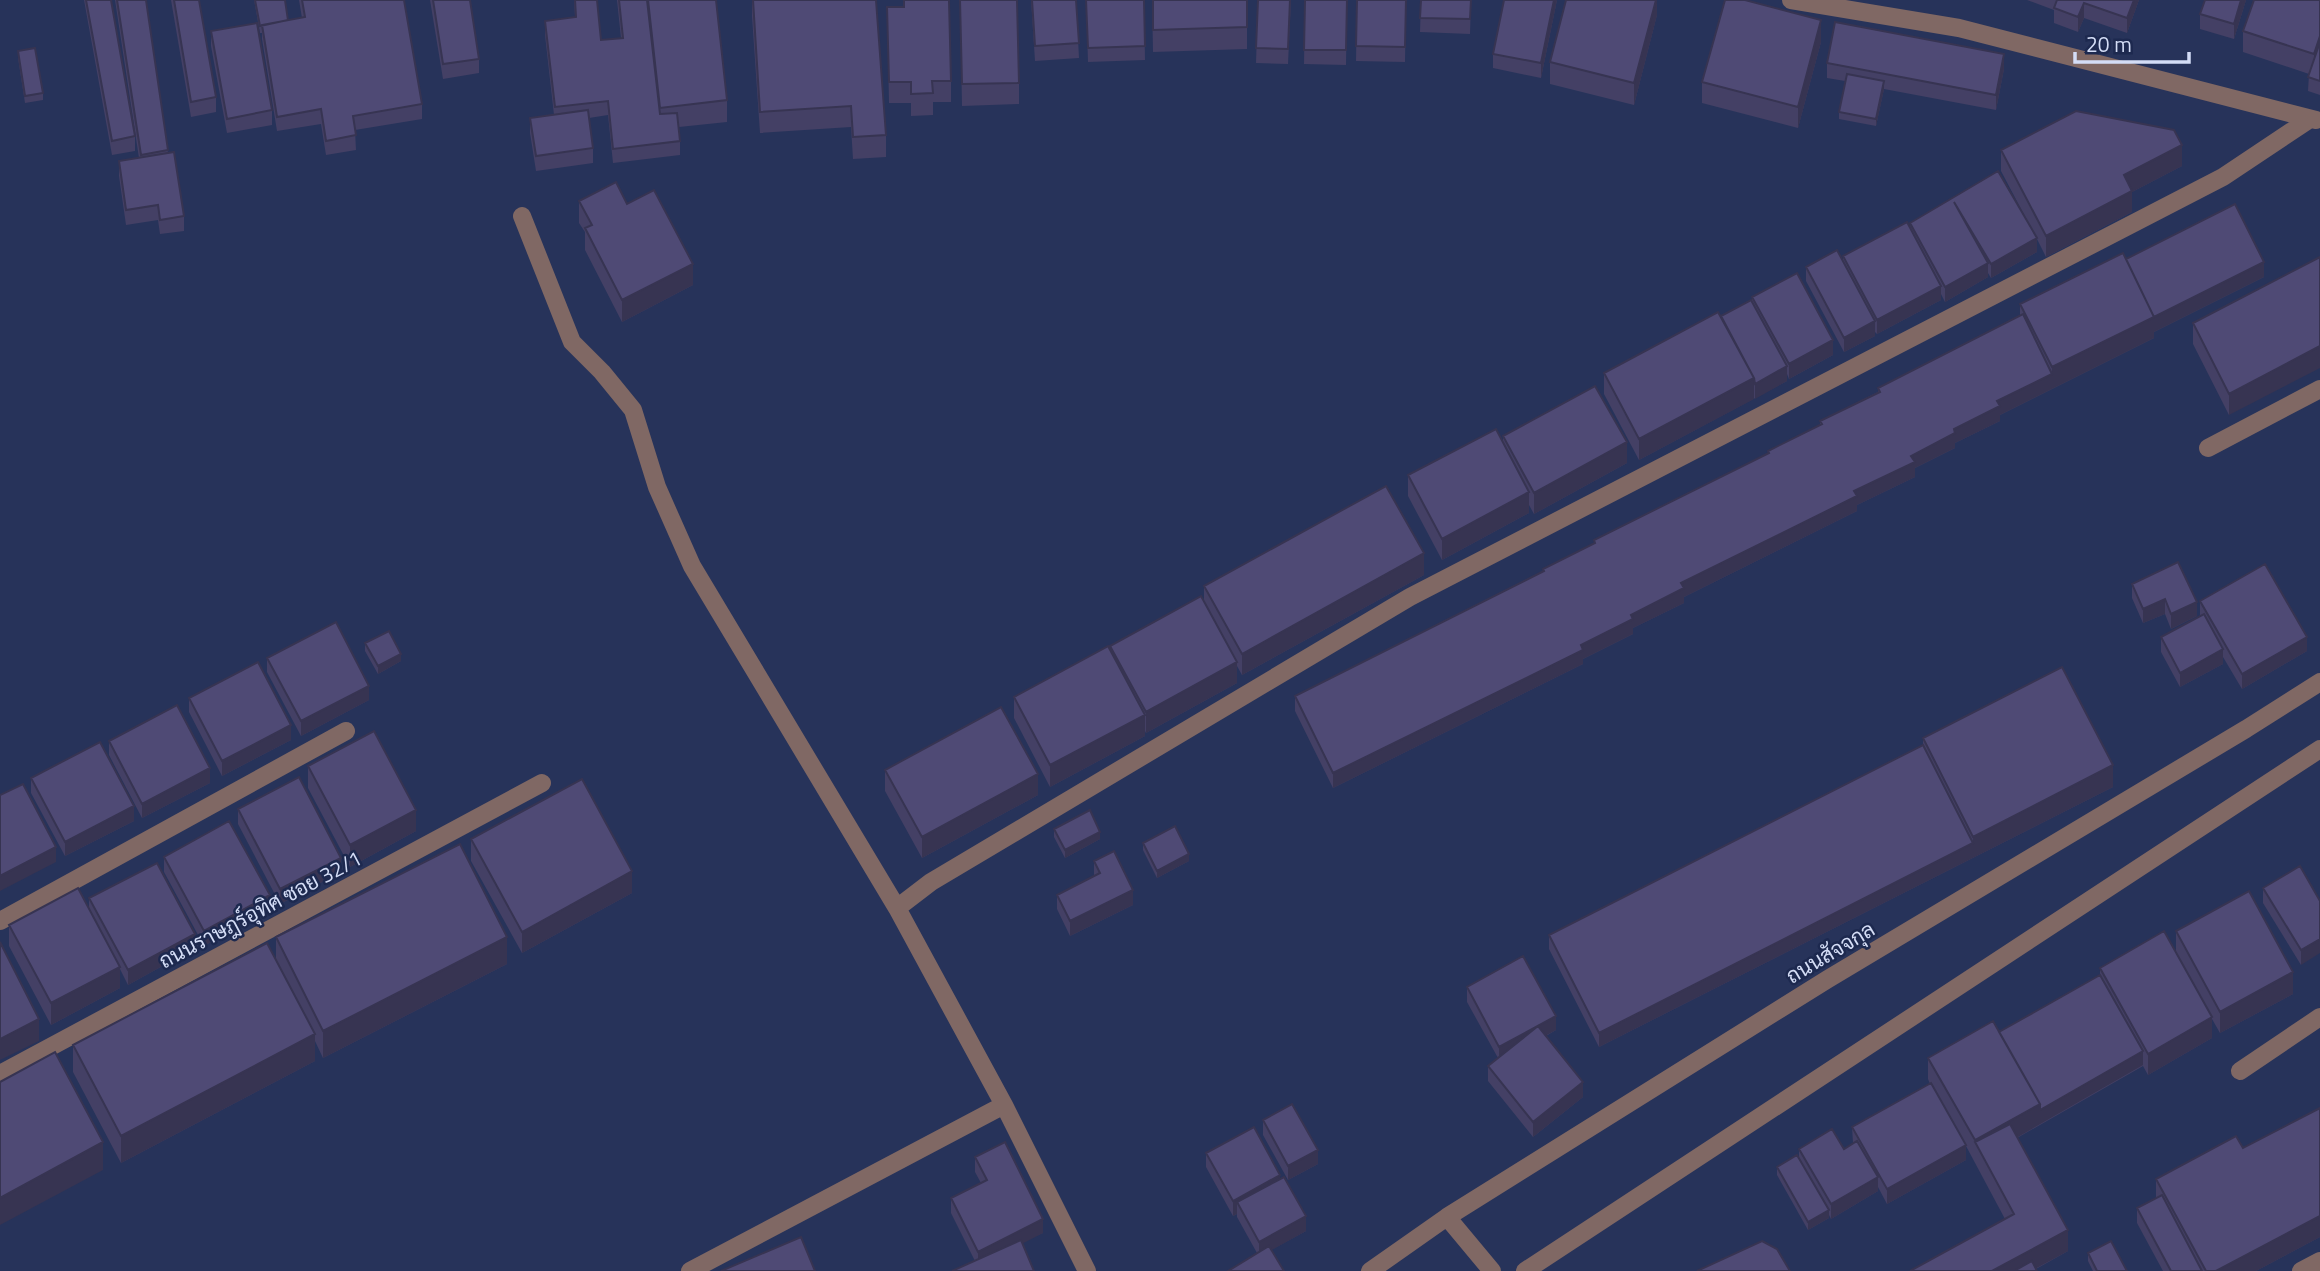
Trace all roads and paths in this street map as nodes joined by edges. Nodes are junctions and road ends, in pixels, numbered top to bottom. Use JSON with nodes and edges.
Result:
{"nodes":[{"id":1,"x":1791,"y":0,"type":"edge"},
{"id":2,"x":2315,"y":120,"type":"edge"},
{"id":3,"x":522,"y":216,"type":"dead end"},
{"id":4,"x":2320,"y":389,"type":"edge"},
{"id":5,"x":2208,"y":448,"type":"dead end"},
{"id":6,"x":2320,"y":682,"type":"edge"},
{"id":7,"x":346,"y":731,"type":"dead end"},
{"id":8,"x":2320,"y":749,"type":"edge"},
{"id":9,"x":542,"y":783,"type":"dead end"},
{"id":10,"x":898,"y":908,"type":"junction"},
{"id":11,"x":0,"y":921,"type":"edge"},
{"id":12,"x":2320,"y":1017,"type":"edge"},
{"id":13,"x":2239,"y":1071,"type":"dead end"},
{"id":14,"x":0,"y":1074,"type":"edge"},
{"id":15,"x":1004,"y":1105,"type":"junction"},
{"id":16,"x":1447,"y":1217,"type":"junction"},
{"id":17,"x":2320,"y":1261,"type":"edge"},
{"id":18,"x":690,"y":1271,"type":"edge"},
{"id":19,"x":1087,"y":1271,"type":"edge"},
{"id":20,"x":1370,"y":1271,"type":"edge"},
{"id":21,"x":1492,"y":1271,"type":"edge"},
{"id":22,"x":1525,"y":1271,"type":"edge"},
{"id":23,"x":2301,"y":1271,"type":"edge"}],
"edges":[{"from":1,"to":2,"type":"street"},
{"from":2,"to":10,"type":"street"},
{"from":3,"to":10,"type":"street"},
{"from":4,"to":5,"type":"street"},
{"from":6,"to":16,"type":"street","name":"ถนนสัจจกุล"},
{"from":7,"to":11,"type":"street"},
{"from":8,"to":22,"type":"street"},
{"from":9,"to":14,"type":"street","name":"ถนนราษฎร์อุทิศ ซอย 32/1"},
{"from":10,"to":15,"type":"street"},
{"from":12,"to":13,"type":"street"},
{"from":15,"to":18,"type":"street"},
{"from":15,"to":19,"type":"street"},
{"from":16,"to":20,"type":"street","name":"ถนนสัจจกุล"},
{"from":16,"to":21,"type":"street"},
{"from":17,"to":23,"type":"street"}]}
